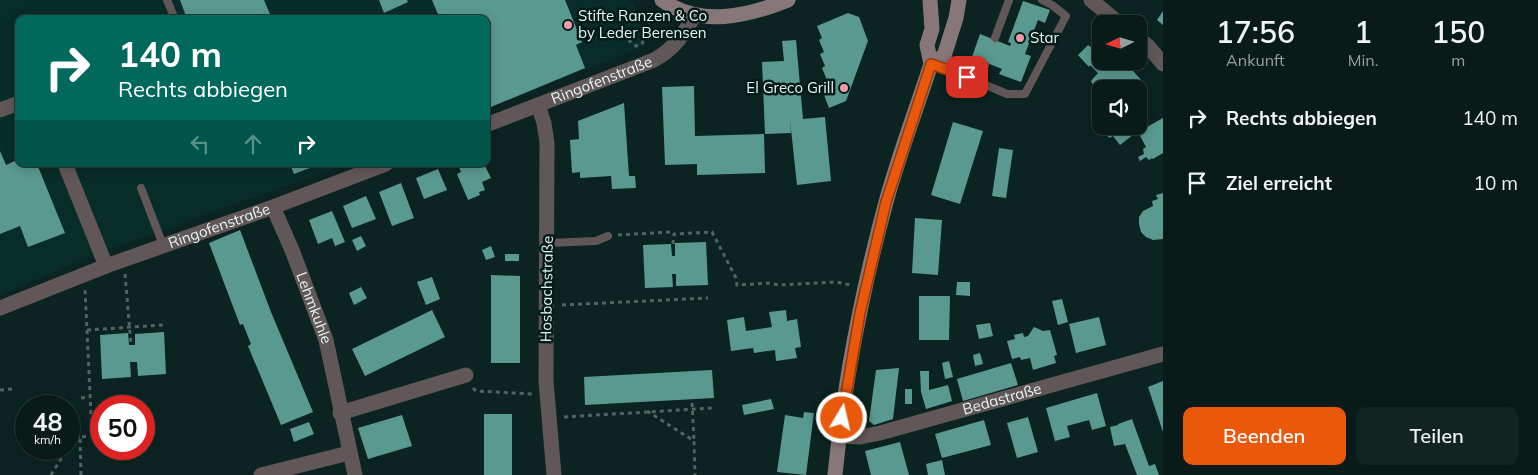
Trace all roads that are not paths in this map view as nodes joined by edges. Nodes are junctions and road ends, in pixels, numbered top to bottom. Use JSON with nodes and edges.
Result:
{"nodes":[{"id":1,"x":168,"y":0,"type":"edge"},
{"id":2,"x":662,"y":0,"type":"edge"},
{"id":3,"x":788,"y":0,"type":"edge"},
{"id":4,"x":930,"y":0,"type":"edge"},
{"id":5,"x":959,"y":0,"type":"edge"},
{"id":6,"x":1009,"y":0,"type":"edge"},
{"id":7,"x":1042,"y":0,"type":"edge"},
{"id":8,"x":1091,"y":0,"type":"edge"},
{"id":9,"x":174,"y":15,"type":"edge"},
{"id":10,"x":695,"y":15,"type":"junction"},
{"id":11,"x":1109,"y":15,"type":"edge"},
{"id":12,"x":995,"y":38,"type":"dead end"},
{"id":13,"x":1148,"y":46,"type":"edge"},
{"id":14,"x":931,"y":64,"type":"junction"},
{"id":15,"x":1163,"y":64,"type":"edge"},
{"id":16,"x":985,"y":66,"type":"dead end"},
{"id":17,"x":979,"y":82,"type":"junction"},
{"id":18,"x":15,"y":104,"type":"edge"},
{"id":19,"x":538,"y":105,"type":"junction"},
{"id":20,"x":0,"y":110,"type":"edge"},
{"id":21,"x":490,"y":123,"type":"edge"},
{"id":22,"x":66,"y":167,"type":"edge"},
{"id":23,"x":378,"y":167,"type":"edge"},
{"id":24,"x":141,"y":188,"type":"dead end"},
{"id":25,"x":272,"y":207,"type":"junction"},
{"id":26,"x":608,"y":236,"type":"road end"},
{"id":27,"x":548,"y":243,"type":"junction"},
{"id":28,"x":163,"y":246,"type":"junction"},
{"id":29,"x":106,"y":266,"type":"junction"},
{"id":30,"x":0,"y":308,"type":"edge"},
{"id":31,"x":1163,"y":354,"type":"edge"},
{"id":32,"x":466,"y":375,"type":"road end"},
{"id":33,"x":340,"y":413,"type":"junction"},
{"id":34,"x":839,"y":436,"type":"junction"},
{"id":35,"x":349,"y":453,"type":"junction"},
{"id":36,"x":261,"y":475,"type":"edge"},
{"id":37,"x":355,"y":475,"type":"edge"},
{"id":38,"x":554,"y":475,"type":"edge"},
{"id":39,"x":835,"y":475,"type":"edge"}],
"edges":[{"from":1,"to":9,"type":"lane"},
{"from":2,"to":10,"type":"main road"},
{"from":3,"to":10,"type":"main road"},
{"from":4,"to":14,"type":"main road"},
{"from":5,"to":14,"type":"main road"},
{"from":6,"to":12,"type":"lane"},
{"from":7,"to":17,"type":"lane"},
{"from":8,"to":11,"type":"street"},
{"from":10,"to":19,"type":"street","name":"Ringofenstraße"},
{"from":13,"to":15,"type":"street"},
{"from":14,"to":17,"type":"lane"},
{"from":14,"to":34,"type":"main road"},
{"from":16,"to":17,"type":"lane"},
{"from":18,"to":20,"type":"street"},
{"from":19,"to":21,"type":"street","name":"Ringofenstraße"},
{"from":19,"to":27,"type":"street","name":"Hosbachstraße"},
{"from":22,"to":29,"type":"street"},
{"from":23,"to":25,"type":"street","name":"Ringofenstraße"},
{"from":24,"to":28,"type":"lane"},
{"from":25,"to":28,"type":"street","name":"Ringofenstraße"},
{"from":25,"to":33,"type":"street","name":"Lehmkuhle"},
{"from":26,"to":27,"type":"lane"},
{"from":27,"to":38,"type":"street","name":"Hosbachstraße"},
{"from":28,"to":29,"type":"street","name":"Ringofenstraße"},
{"from":29,"to":30,"type":"street","name":"Ringofenstraße"},
{"from":31,"to":34,"type":"street","name":"Bedastraße"},
{"from":32,"to":33,"type":"street"},
{"from":33,"to":35,"type":"street","name":"Lehmkuhle"},
{"from":34,"to":39,"type":"main road"},
{"from":35,"to":36,"type":"street"},
{"from":35,"to":37,"type":"street","name":"Lehmkuhle"}]}
